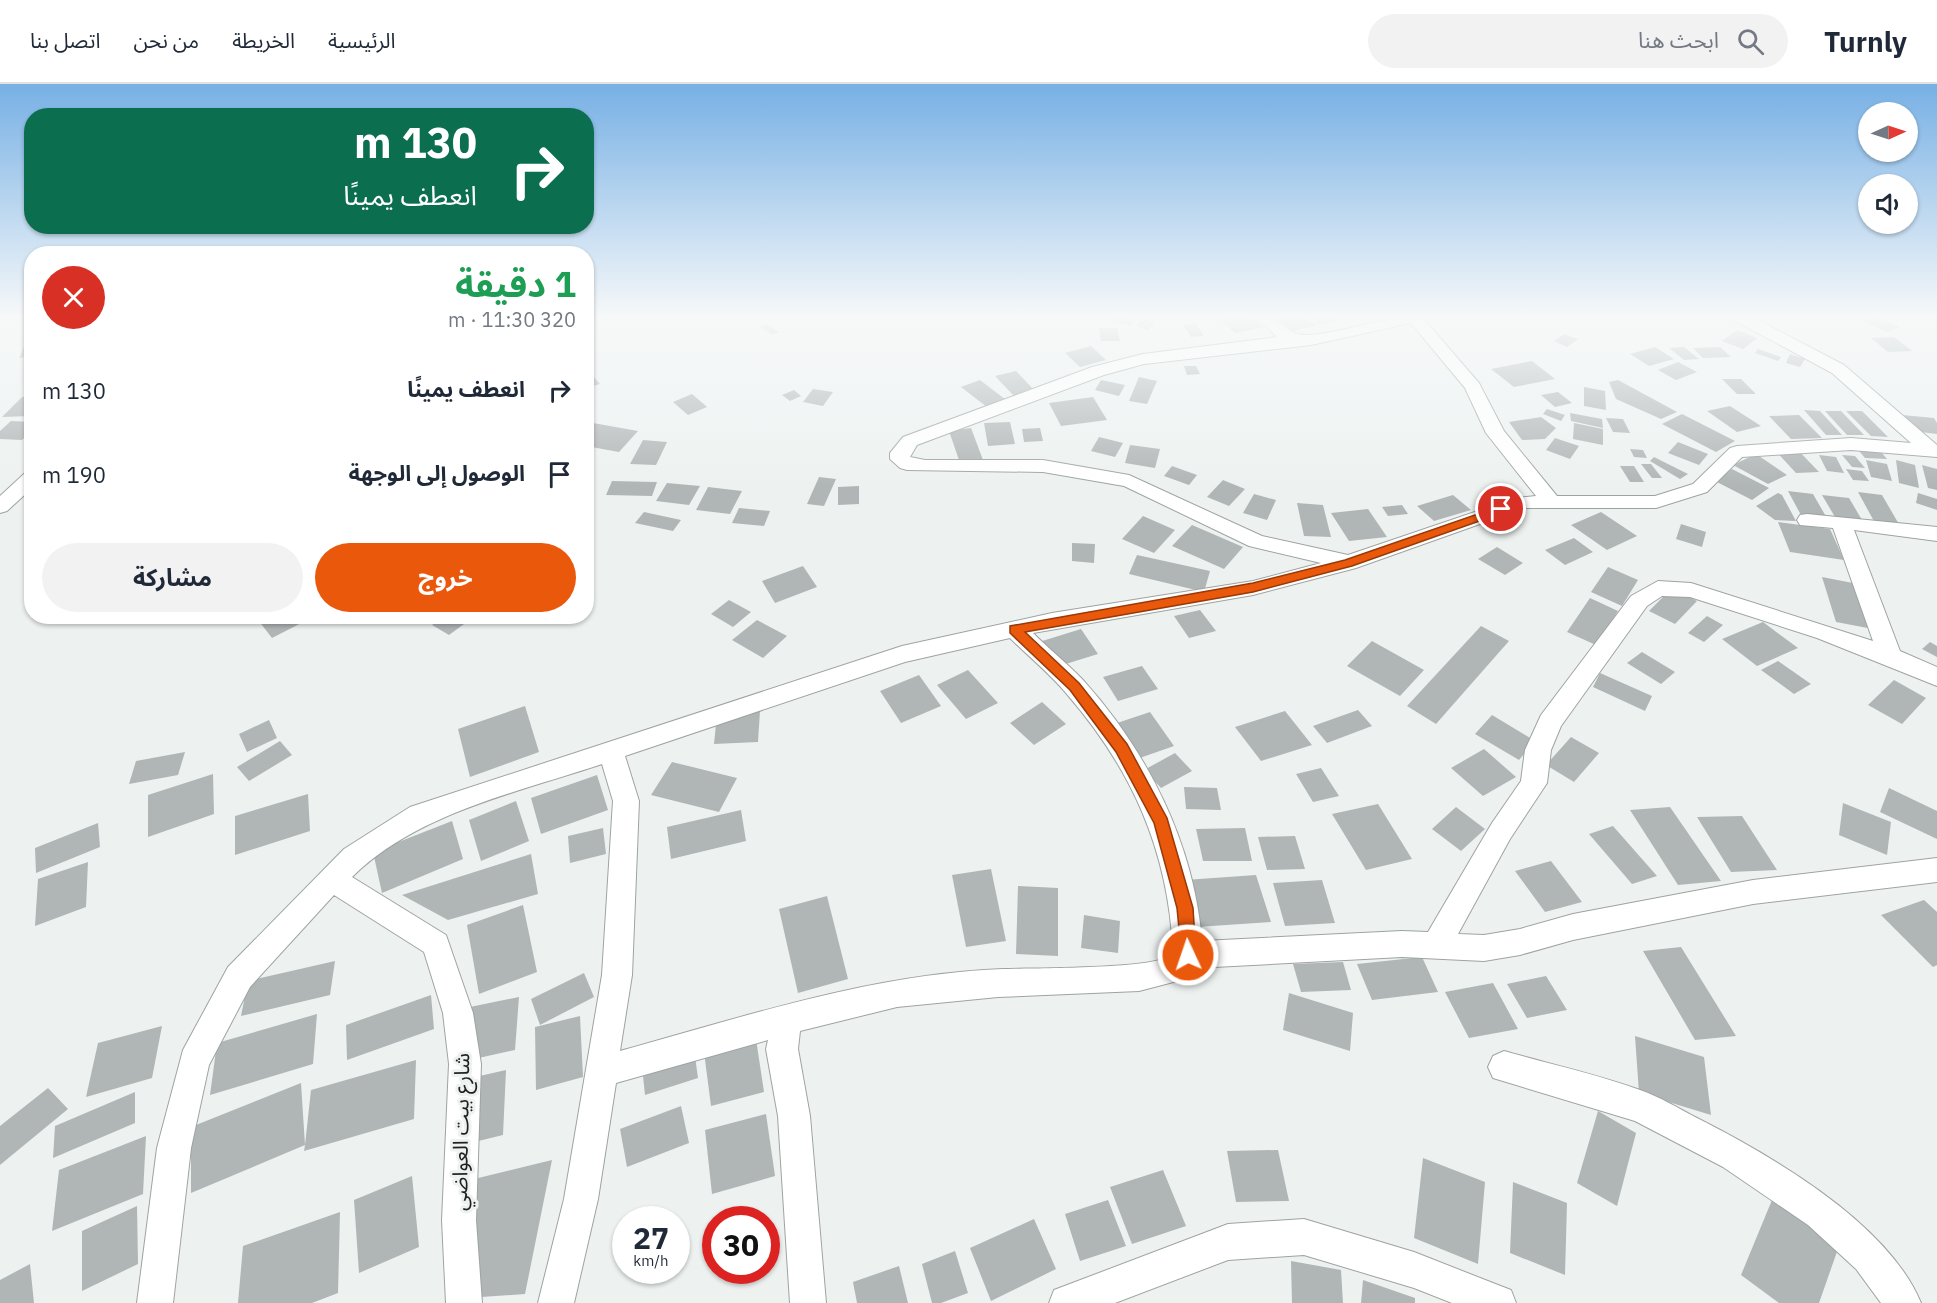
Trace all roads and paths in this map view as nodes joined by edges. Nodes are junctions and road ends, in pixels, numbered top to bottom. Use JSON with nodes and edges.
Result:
{"nodes":[{"id":1,"x":1093,"y":373,"type":"edge"},
{"id":2,"x":1461,"y":373,"type":"edge"},
{"id":3,"x":1843,"y":373,"type":"edge"},
{"id":4,"x":1933,"y":451,"type":"edge"},
{"id":5,"x":24,"y":484,"type":"edge"},
{"id":6,"x":1551,"y":501,"type":"junction"},
{"id":7,"x":0,"y":507,"type":"edge"},
{"id":8,"x":1807,"y":520,"type":"dead end"},
{"id":9,"x":1841,"y":522,"type":"junction"},
{"id":10,"x":1937,"y":534,"type":"edge"},
{"id":11,"x":1348,"y":563,"type":"junction"},
{"id":12,"x":1014,"y":629,"type":"junction"},
{"id":13,"x":1890,"y":656,"type":"junction"},
{"id":14,"x":1937,"y":677,"type":"edge"},
{"id":15,"x":611,"y":753,"type":"junction"},
{"id":16,"x":1937,"y":870,"type":"edge"},
{"id":17,"x":332,"y":879,"type":"junction"},
{"id":18,"x":1437,"y":944,"type":"junction"},
{"id":19,"x":1188,"y":955,"type":"junction"},
{"id":20,"x":786,"y":1020,"type":"junction"},
{"id":21,"x":1504,"y":1067,"type":"dead end"},
{"id":22,"x":602,"y":1072,"type":"junction"},
{"id":23,"x":155,"y":1303,"type":"edge"},
{"id":24,"x":464,"y":1303,"type":"edge"},
{"id":25,"x":556,"y":1303,"type":"edge"},
{"id":26,"x":808,"y":1303,"type":"edge"},
{"id":27,"x":1067,"y":1303,"type":"edge"},
{"id":28,"x":1498,"y":1303,"type":"edge"},
{"id":29,"x":1903,"y":1303,"type":"edge"}],
"edges":[{"from":1,"to":11,"type":"street"},
{"from":2,"to":6,"type":"street"},
{"from":3,"to":4,"type":"street"},
{"from":4,"to":6,"type":"street"},
{"from":5,"to":7,"type":"street"},
{"from":6,"to":11,"type":"street"},
{"from":8,"to":9,"type":"street"},
{"from":9,"to":10,"type":"street"},
{"from":9,"to":13,"type":"street"},
{"from":11,"to":12,"type":"street"},
{"from":12,"to":15,"type":"street"},
{"from":12,"to":19,"type":"street"},
{"from":13,"to":14,"type":"street"},
{"from":13,"to":18,"type":"street"},
{"from":15,"to":17,"type":"street"},
{"from":15,"to":22,"type":"street"},
{"from":16,"to":18,"type":"street"},
{"from":17,"to":23,"type":"street"},
{"from":17,"to":24,"type":"street","name":"شارع بيت العواضي"},
{"from":18,"to":19,"type":"street"},
{"from":19,"to":20,"type":"street"},
{"from":20,"to":22,"type":"street"},
{"from":20,"to":26,"type":"street"},
{"from":21,"to":29,"type":"street"},
{"from":22,"to":25,"type":"street"},
{"from":27,"to":28,"type":"street"}]}
